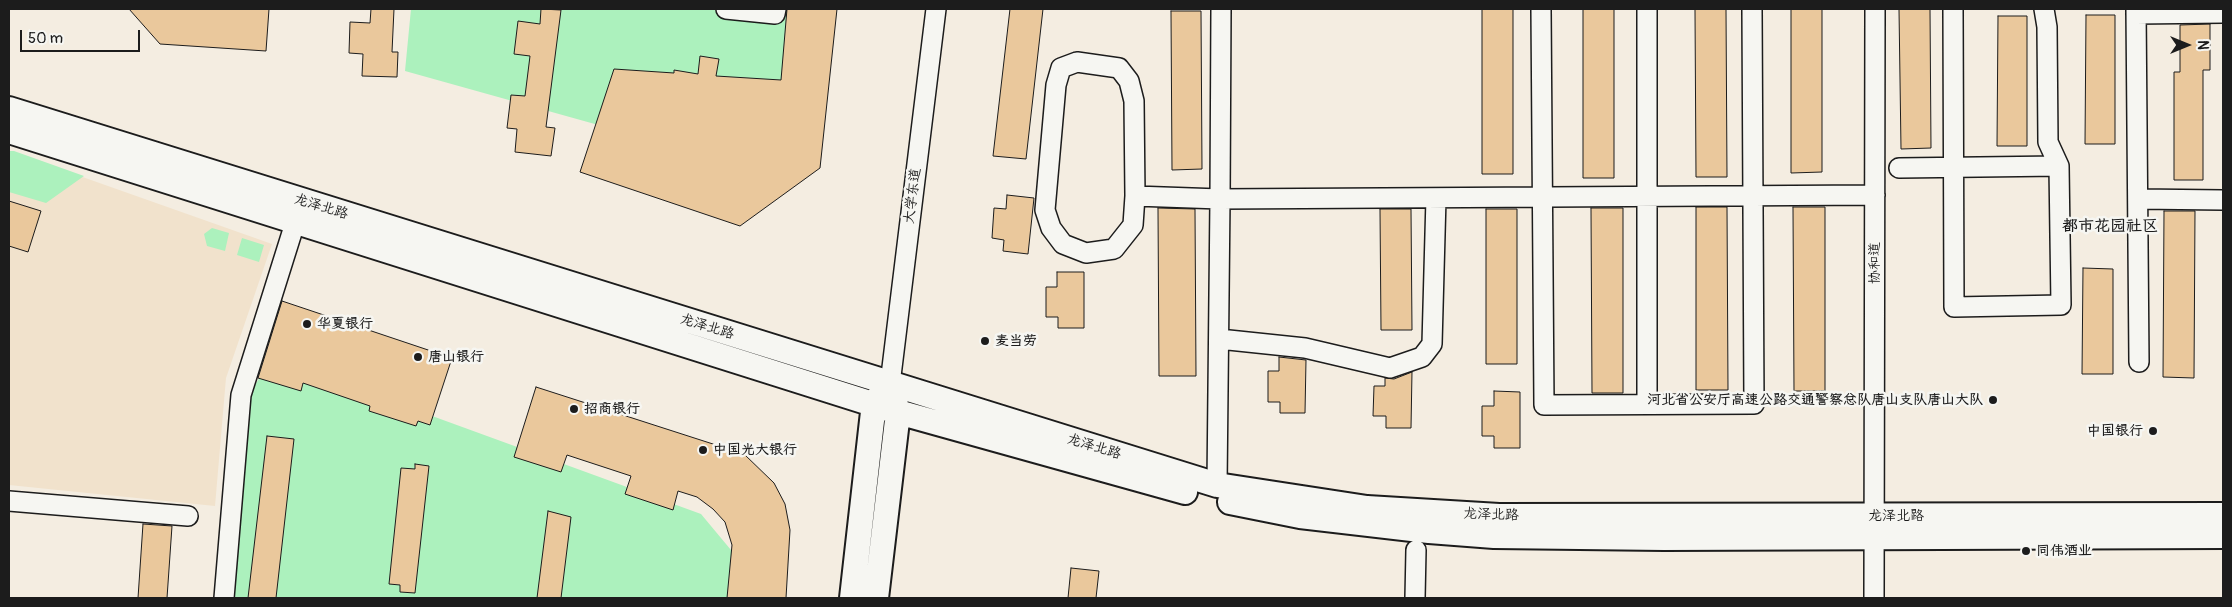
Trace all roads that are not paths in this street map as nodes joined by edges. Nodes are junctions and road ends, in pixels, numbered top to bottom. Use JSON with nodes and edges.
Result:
{"nodes":[{"id":1,"x":726,"y":9,"type":"edge"},
{"id":2,"x":776,"y":9,"type":"edge"},
{"id":3,"x":936,"y":9,"type":"edge"},
{"id":4,"x":1220,"y":9,"type":"edge"},
{"id":5,"x":1541,"y":9,"type":"edge"},
{"id":6,"x":1647,"y":9,"type":"edge"},
{"id":7,"x":1752,"y":9,"type":"edge"},
{"id":8,"x":1875,"y":9,"type":"edge"},
{"id":9,"x":1953,"y":9,"type":"edge"},
{"id":10,"x":2044,"y":9,"type":"edge"},
{"id":11,"x":2136,"y":11,"type":"edge"},
{"id":12,"x":2223,"y":12,"type":"edge"},
{"id":13,"x":9,"y":109,"type":"edge"},
{"id":14,"x":9,"y":131,"type":"edge"},
{"id":15,"x":2059,"y":166,"type":"junction"},
{"id":16,"x":1899,"y":168,"type":"dead end"},
{"id":17,"x":1954,"y":168,"type":"junction"},
{"id":18,"x":1875,"y":195,"type":"junction"},
{"id":19,"x":1135,"y":196,"type":"junction"},
{"id":20,"x":1646,"y":196,"type":"junction"},
{"id":21,"x":1753,"y":196,"type":"junction"},
{"id":22,"x":1543,"y":197,"type":"junction"},
{"id":23,"x":1436,"y":198,"type":"junction"},
{"id":24,"x":1220,"y":199,"type":"junction"},
{"id":25,"x":2138,"y":199,"type":"junction"},
{"id":26,"x":2223,"y":200,"type":"edge"},
{"id":27,"x":295,"y":223,"type":"junction"},
{"id":28,"x":1219,"y":339,"type":"junction"},
{"id":29,"x":2139,"y":362,"type":"dead end"},
{"id":30,"x":890,"y":384,"type":"junction"},
{"id":31,"x":874,"y":403,"type":"junction"},
{"id":32,"x":1647,"y":404,"type":"junction"},
{"id":33,"x":898,"y":412,"type":"junction"},
{"id":34,"x":1212,"y":492,"type":"junction"},
{"id":35,"x":9,"y":501,"type":"edge"},
{"id":36,"x":2223,"y":515,"type":"edge"},
{"id":37,"x":188,"y":516,"type":"dead end"},
{"id":38,"x":1874,"y":526,"type":"junction"},
{"id":39,"x":2223,"y":536,"type":"edge"},
{"id":40,"x":1416,"y":550,"type":"dead end"},
{"id":41,"x":224,"y":598,"type":"edge"},
{"id":42,"x":852,"y":598,"type":"edge"},
{"id":43,"x":876,"y":598,"type":"edge"},
{"id":44,"x":1415,"y":598,"type":"edge"},
{"id":45,"x":1874,"y":598,"type":"edge"}],
"edges":[{"from":1,"to":2,"type":"street"},
{"from":3,"to":30,"type":"street","name":"大学东道"},
{"from":4,"to":24,"type":"street"},
{"from":5,"to":22,"type":"street"},
{"from":6,"to":20,"type":"street"},
{"from":7,"to":21,"type":"street"},
{"from":8,"to":18,"type":"street","name":"协和道"},
{"from":9,"to":17,"type":"street"},
{"from":10,"to":15,"type":"street"},
{"from":11,"to":12,"type":"street"},
{"from":11,"to":25,"type":"street"},
{"from":13,"to":30,"type":"main road","name":"龙泽北路"},
{"from":14,"to":27,"type":"main road","name":"龙泽北路"},
{"from":15,"to":17,"type":"street"},
{"from":15,"to":17,"type":"street"},
{"from":16,"to":17,"type":"street"},
{"from":18,"to":21,"type":"street"},
{"from":18,"to":38,"type":"street","name":"协和道"},
{"from":19,"to":19,"type":"street"},
{"from":19,"to":24,"type":"street"},
{"from":20,"to":21,"type":"street"},
{"from":20,"to":22,"type":"street"},
{"from":20,"to":32,"type":"street"},
{"from":21,"to":32,"type":"street"},
{"from":22,"to":23,"type":"street"},
{"from":22,"to":32,"type":"street"},
{"from":23,"to":24,"type":"street"},
{"from":23,"to":28,"type":"street"},
{"from":24,"to":28,"type":"street"},
{"from":25,"to":26,"type":"street"},
{"from":25,"to":29,"type":"street"},
{"from":27,"to":31,"type":"main road","name":"龙泽北路"},
{"from":27,"to":41,"type":"street"},
{"from":28,"to":34,"type":"street"},
{"from":30,"to":31,"type":"main road"},
{"from":30,"to":33,"type":"main road","name":"大学东道"},
{"from":30,"to":34,"type":"main road","name":"龙泽北路"},
{"from":31,"to":33,"type":"main road","name":"龙泽北路"},
{"from":31,"to":42,"type":"main road"},
{"from":33,"to":34,"type":"main road","name":"龙泽北路"},
{"from":33,"to":43,"type":"main road","name":"大学东道"},
{"from":34,"to":38,"type":"main road","name":"龙泽北路"},
{"from":35,"to":37,"type":"street"},
{"from":36,"to":38,"type":"main road","name":"龙泽北路"},
{"from":38,"to":39,"type":"main road","name":"龙泽北路"},
{"from":38,"to":45,"type":"street","name":"协和道"},
{"from":40,"to":44,"type":"street"}]}
